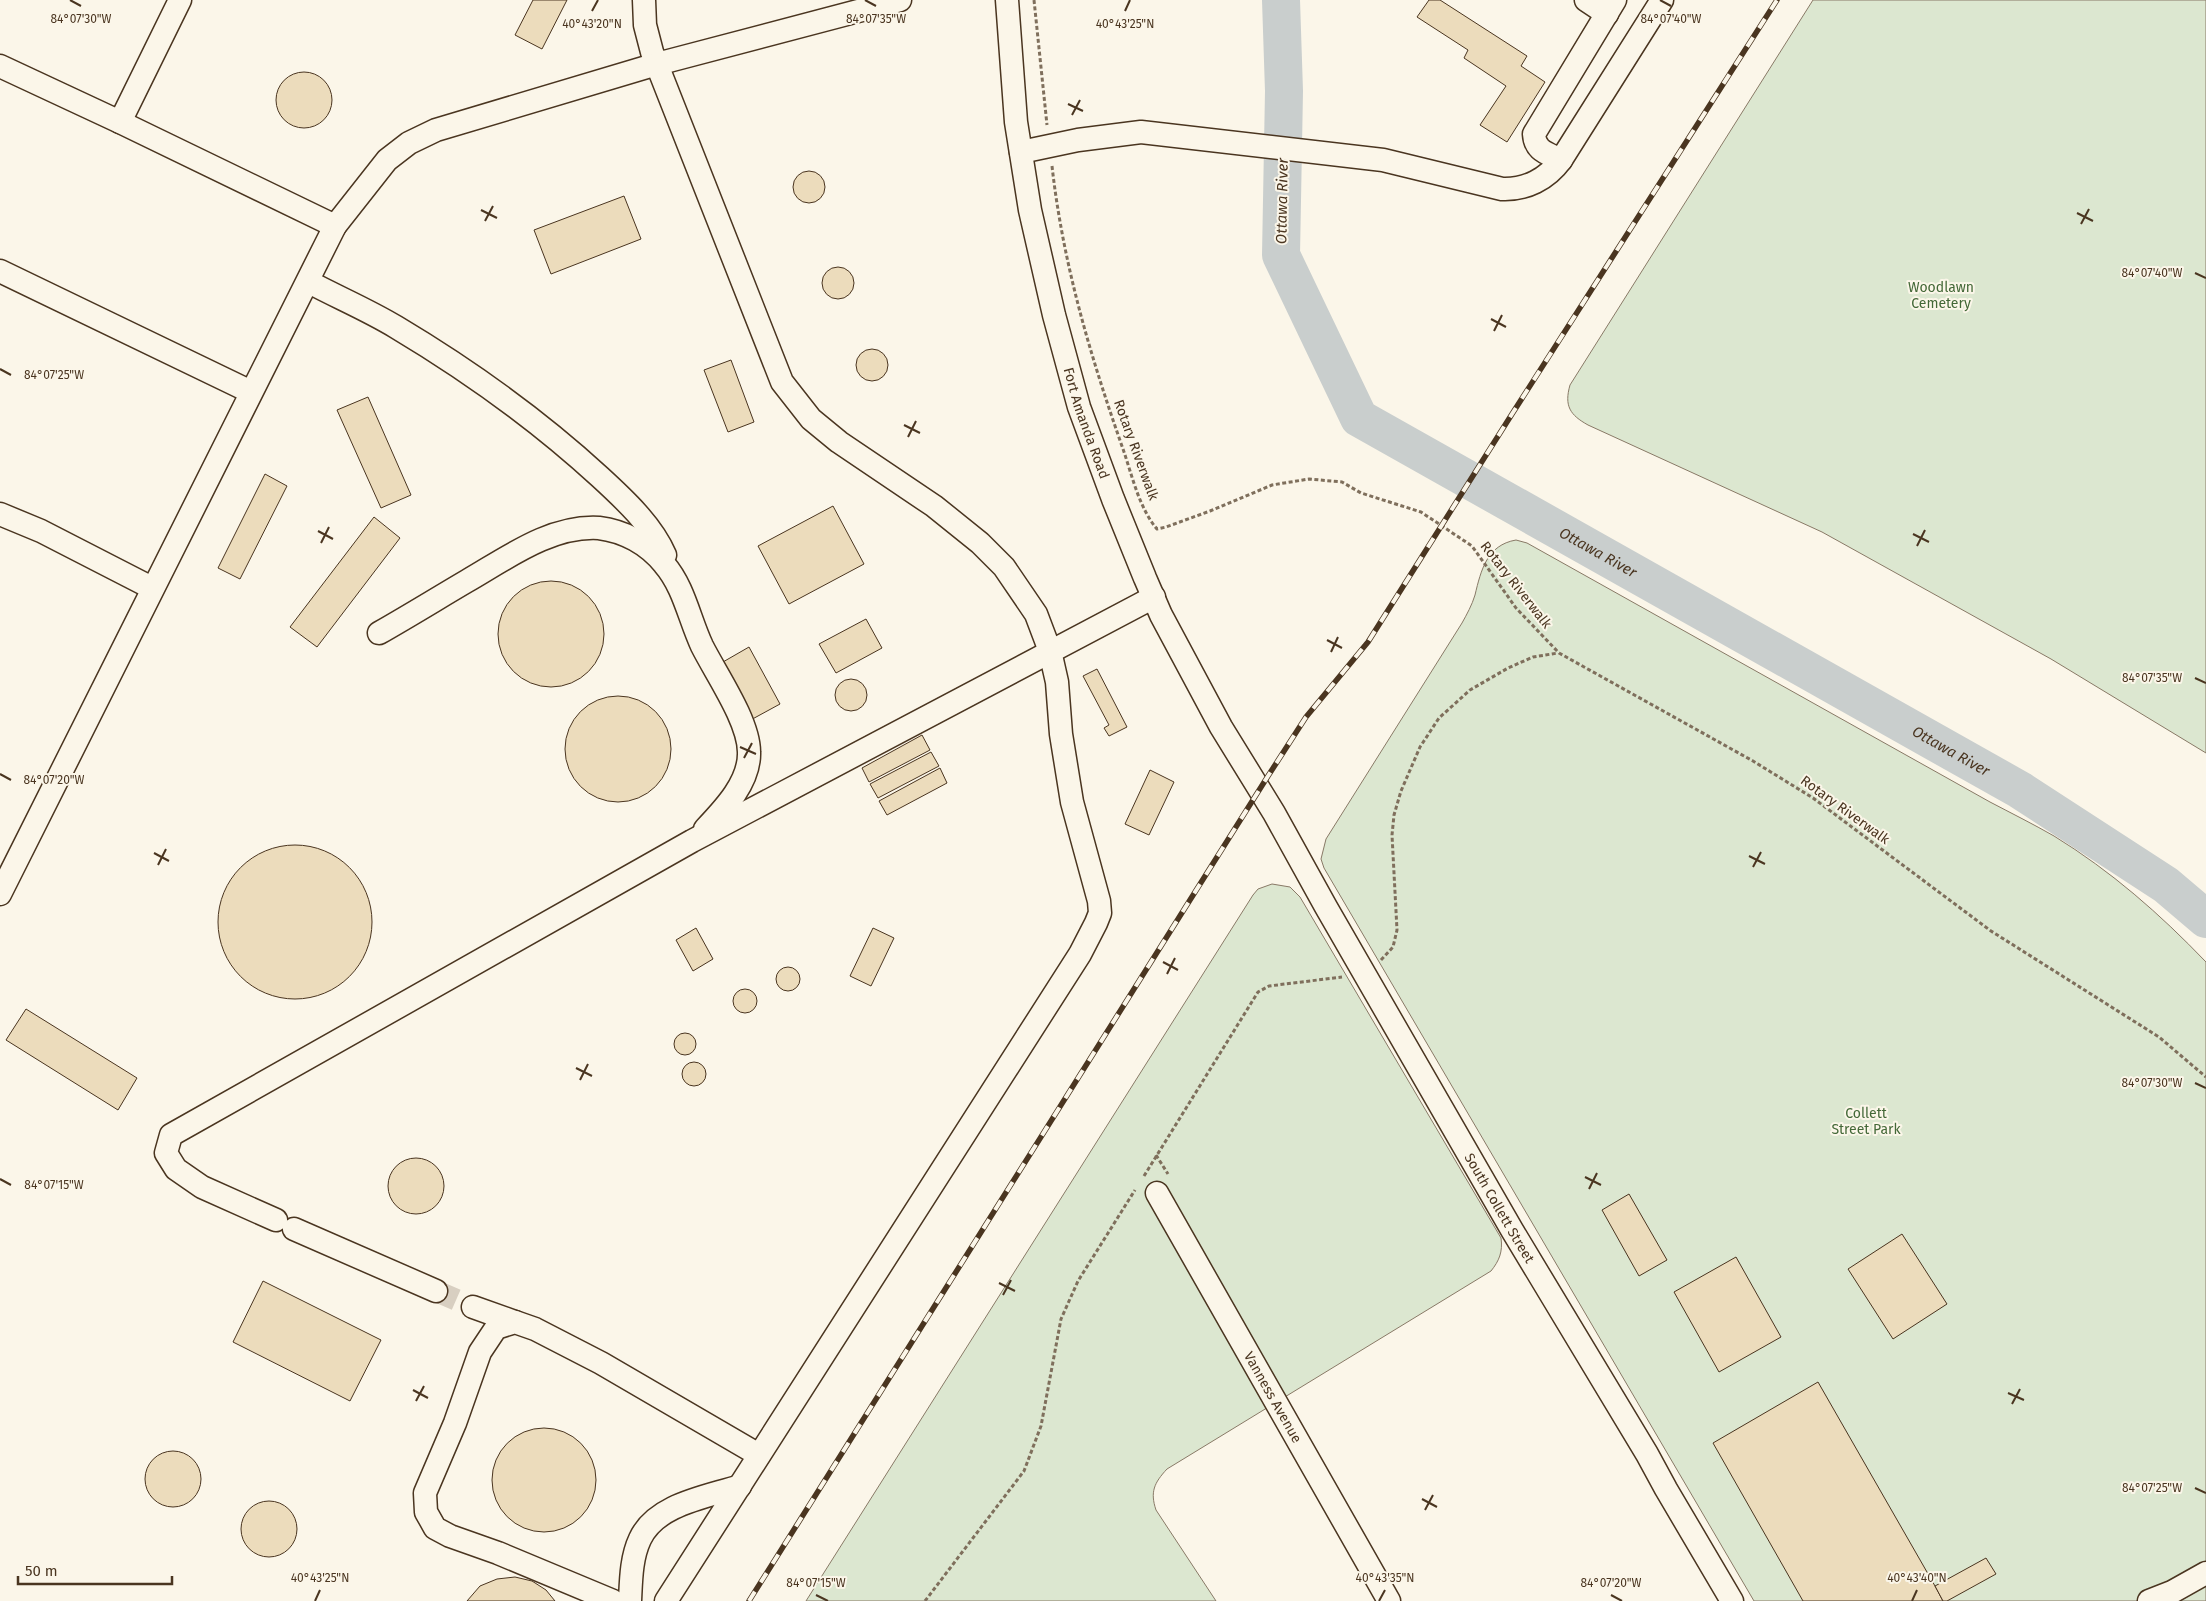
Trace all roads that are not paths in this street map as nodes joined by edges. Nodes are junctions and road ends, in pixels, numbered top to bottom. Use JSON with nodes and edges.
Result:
{"nodes":[{"id":1,"x":180,"y":0,"type":"edge"},
{"id":2,"x":644,"y":0,"type":"edge"},
{"id":3,"x":900,"y":0,"type":"edge"},
{"id":4,"x":1008,"y":0,"type":"edge"},
{"id":5,"x":1586,"y":0,"type":"edge"},
{"id":6,"x":1662,"y":0,"type":"edge"},
{"id":7,"x":1611,"y":7,"type":"edge"},
{"id":8,"x":657,"y":64,"type":"junction"},
{"id":9,"x":0,"y":66,"type":"edge"},
{"id":10,"x":120,"y":122,"type":"junction"},
{"id":11,"x":1021,"y":152,"type":"junction"},
{"id":12,"x":1561,"y":160,"type":"junction"},
{"id":13,"x":335,"y":226,"type":"junction"},
{"id":14,"x":0,"y":271,"type":"edge"},
{"id":15,"x":308,"y":282,"type":"junction"},
{"id":16,"x":251,"y":392,"type":"junction"},
{"id":17,"x":0,"y":514,"type":"edge"},
{"id":18,"x":676,"y":579,"type":"junction"},
{"id":19,"x":152,"y":588,"type":"junction"},
{"id":20,"x":1154,"y":597,"type":"junction"},
{"id":21,"x":379,"y":633,"type":"dead end"},
{"id":22,"x":1050,"y":651,"type":"junction"},
{"id":23,"x":1274,"y":813,"type":"joint"},
{"id":24,"x":692,"y":841,"type":"junction"},
{"id":25,"x":0,"y":894,"type":"edge"},
{"id":26,"x":1144,"y":1188,"type":"road end"},
{"id":27,"x":436,"y":1291,"type":"tunnel mouth"},
{"id":28,"x":473,"y":1307,"type":"tunnel mouth"},
{"id":29,"x":515,"y":1322,"type":"junction"},
{"id":30,"x":760,"y":1455,"type":"junction"},
{"id":31,"x":740,"y":1486,"type":"junction"},
{"id":32,"x":2206,"y":1572,"type":"edge"},
{"id":33,"x":613,"y":1601,"type":"edge"},
{"id":34,"x":630,"y":1601,"type":"edge"},
{"id":35,"x":666,"y":1601,"type":"edge"},
{"id":36,"x":1389,"y":1601,"type":"edge"},
{"id":37,"x":1732,"y":1601,"type":"edge"},
{"id":38,"x":2148,"y":1601,"type":"edge"}],
"edges":[{"from":1,"to":10,"type":"street"},
{"from":2,"to":8,"type":"street"},
{"from":3,"to":8,"type":"street"},
{"from":4,"to":11,"type":"street","name":"Fort Amanda Road"},
{"from":5,"to":7,"type":"street"},
{"from":6,"to":12,"type":"street"},
{"from":7,"to":12,"type":"street"},
{"from":8,"to":13,"type":"street"},
{"from":8,"to":22,"type":"street"},
{"from":9,"to":10,"type":"street"},
{"from":10,"to":13,"type":"street"},
{"from":11,"to":12,"type":"street"},
{"from":11,"to":20,"type":"street","name":"Fort Amanda Road"},
{"from":13,"to":15,"type":"street"},
{"from":14,"to":16,"type":"street"},
{"from":15,"to":16,"type":"street"},
{"from":15,"to":18,"type":"street"},
{"from":16,"to":19,"type":"street"},
{"from":17,"to":19,"type":"street"},
{"from":18,"to":21,"type":"street"},
{"from":18,"to":24,"type":"street"},
{"from":19,"to":25,"type":"street"},
{"from":20,"to":22,"type":"street"},
{"from":20,"to":23,"type":"street","name":"Fort Amanda Road"},
{"from":22,"to":24,"type":"street"},
{"from":22,"to":30,"type":"street"},
{"from":23,"to":37,"type":"street","name":"South Collett Street"},
{"from":24,"to":27,"type":"street"},
{"from":26,"to":36,"type":"street","name":"Vanness Avenue"},
{"from":28,"to":29,"type":"street"},
{"from":29,"to":30,"type":"street"},
{"from":29,"to":33,"type":"street"},
{"from":30,"to":31,"type":"street"},
{"from":31,"to":34,"type":"street"},
{"from":31,"to":35,"type":"street"},
{"from":32,"to":38,"type":"street"}]}
